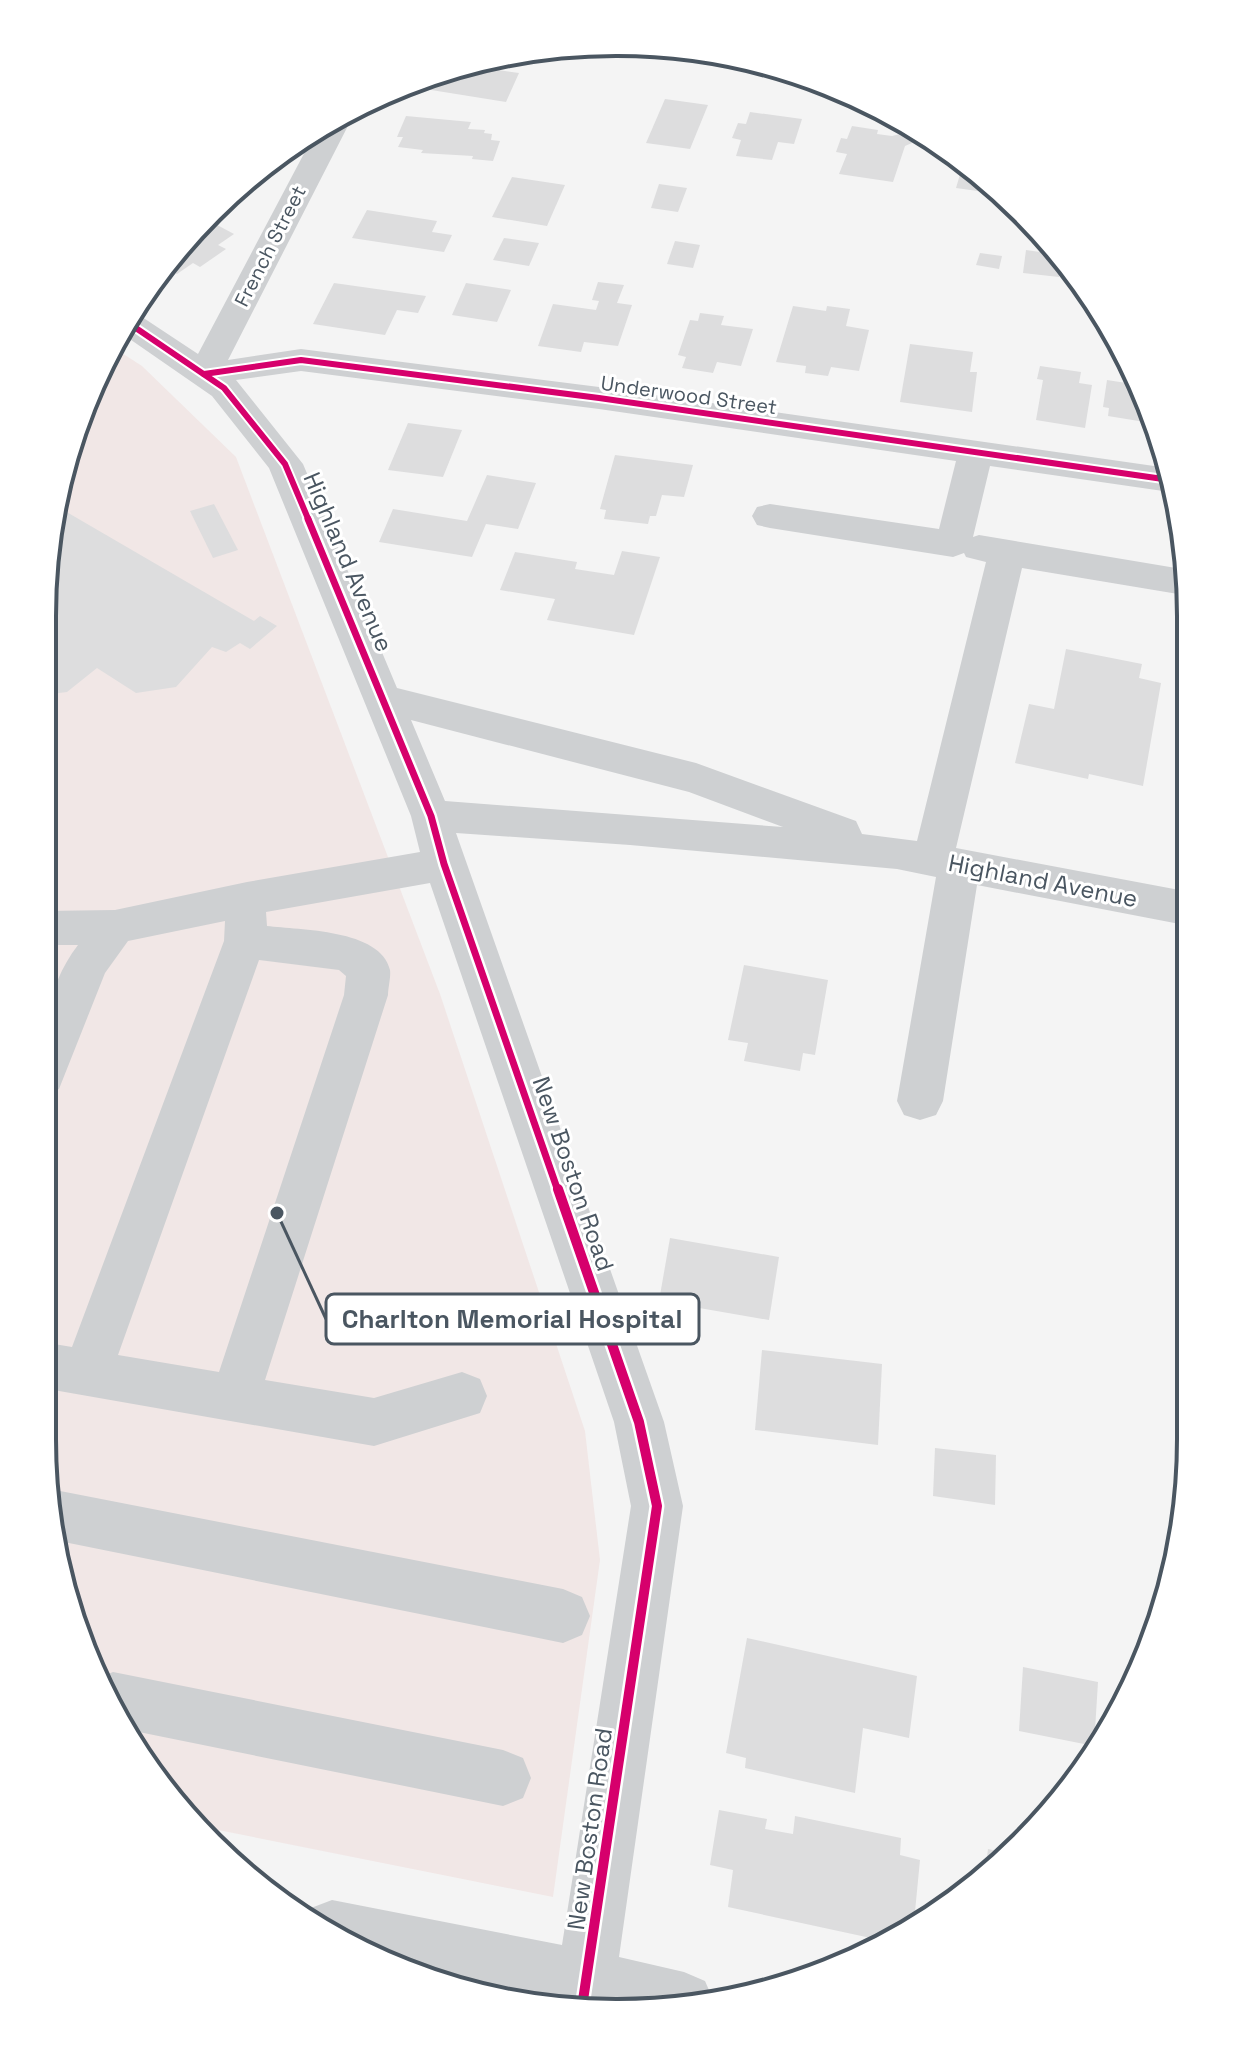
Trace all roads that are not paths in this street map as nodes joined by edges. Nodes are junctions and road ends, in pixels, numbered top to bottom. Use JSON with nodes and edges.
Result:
{"nodes":[{"id":1,"x":328,"y":136,"type":"edge"},
{"id":2,"x":136,"y":328,"type":"edge"},
{"id":3,"x":204,"y":374,"type":"junction"},
{"id":4,"x":976,"y":452,"type":"junction"},
{"id":5,"x":1160,"y":479,"type":"edge"},
{"id":6,"x":770,"y":516,"type":"dead end"},
{"id":7,"x":953,"y":544,"type":"junction"},
{"id":8,"x":1007,"y":553,"type":"junction"},
{"id":9,"x":1176,"y":581,"type":"edge"},
{"id":10,"x":381,"y":698,"type":"junction"},
{"id":11,"x":431,"y":816,"type":"junction"},
{"id":12,"x":929,"y":859,"type":"junction"},
{"id":13,"x":444,"y":864,"type":"junction"},
{"id":14,"x":1177,"y":907,"type":"edge"},
{"id":15,"x":246,"y":920,"type":"junction"},
{"id":16,"x":115,"y":927,"type":"junction"},
{"id":17,"x":56,"y":928,"type":"edge"},
{"id":18,"x":56,"y":1043,"type":"edge"},
{"id":19,"x":920,"y":1101,"type":"dead end"},
{"id":20,"x":65,"y":1368,"type":"edge"},
{"id":21,"x":462,"y":1396,"type":"dead end"},
{"id":22,"x":235,"y":1397,"type":"junction"},
{"id":23,"x":62,"y":1516,"type":"edge"},
{"id":24,"x":563,"y":1616,"type":"dead end"},
{"id":25,"x":122,"y":1701,"type":"edge"},
{"id":26,"x":503,"y":1778,"type":"dead end"},
{"id":27,"x":359,"y":1936,"type":"edge"},
{"id":28,"x":585,"y":1993,"type":"edge"},
{"id":29,"x":643,"y":1998,"type":"edge"}],
"edges":[{"from":1,"to":3,"type":"street","name":"French Street"},
{"from":2,"to":3,"type":"street","name":"Highland Avenue"},
{"from":3,"to":4,"type":"street","name":"Underwood Street"},
{"from":3,"to":10,"type":"street","name":"Highland Avenue"},
{"from":4,"to":5,"type":"street","name":"Underwood Street"},
{"from":4,"to":7,"type":"street"},
{"from":6,"to":7,"type":"street"},
{"from":7,"to":8,"type":"street"},
{"from":8,"to":9,"type":"street"},
{"from":8,"to":12,"type":"street"},
{"from":10,"to":11,"type":"street","name":"New Boston Road"},
{"from":10,"to":12,"type":"street","name":"Highland Avenue"},
{"from":11,"to":12,"type":"street","name":"Highland Avenue"},
{"from":11,"to":13,"type":"street","name":"New Boston Road"},
{"from":12,"to":14,"type":"street","name":"Highland Avenue"},
{"from":12,"to":19,"type":"street"},
{"from":13,"to":15,"type":"street"},
{"from":13,"to":28,"type":"street","name":"New Boston Road"},
{"from":15,"to":16,"type":"street"},
{"from":15,"to":20,"type":"street"},
{"from":15,"to":22,"type":"street"},
{"from":16,"to":17,"type":"street"},
{"from":16,"to":18,"type":"street"},
{"from":20,"to":22,"type":"street"},
{"from":21,"to":22,"type":"street"},
{"from":23,"to":24,"type":"street"},
{"from":25,"to":26,"type":"street"},
{"from":27,"to":28,"type":"street"},
{"from":28,"to":29,"type":"street"}]}
